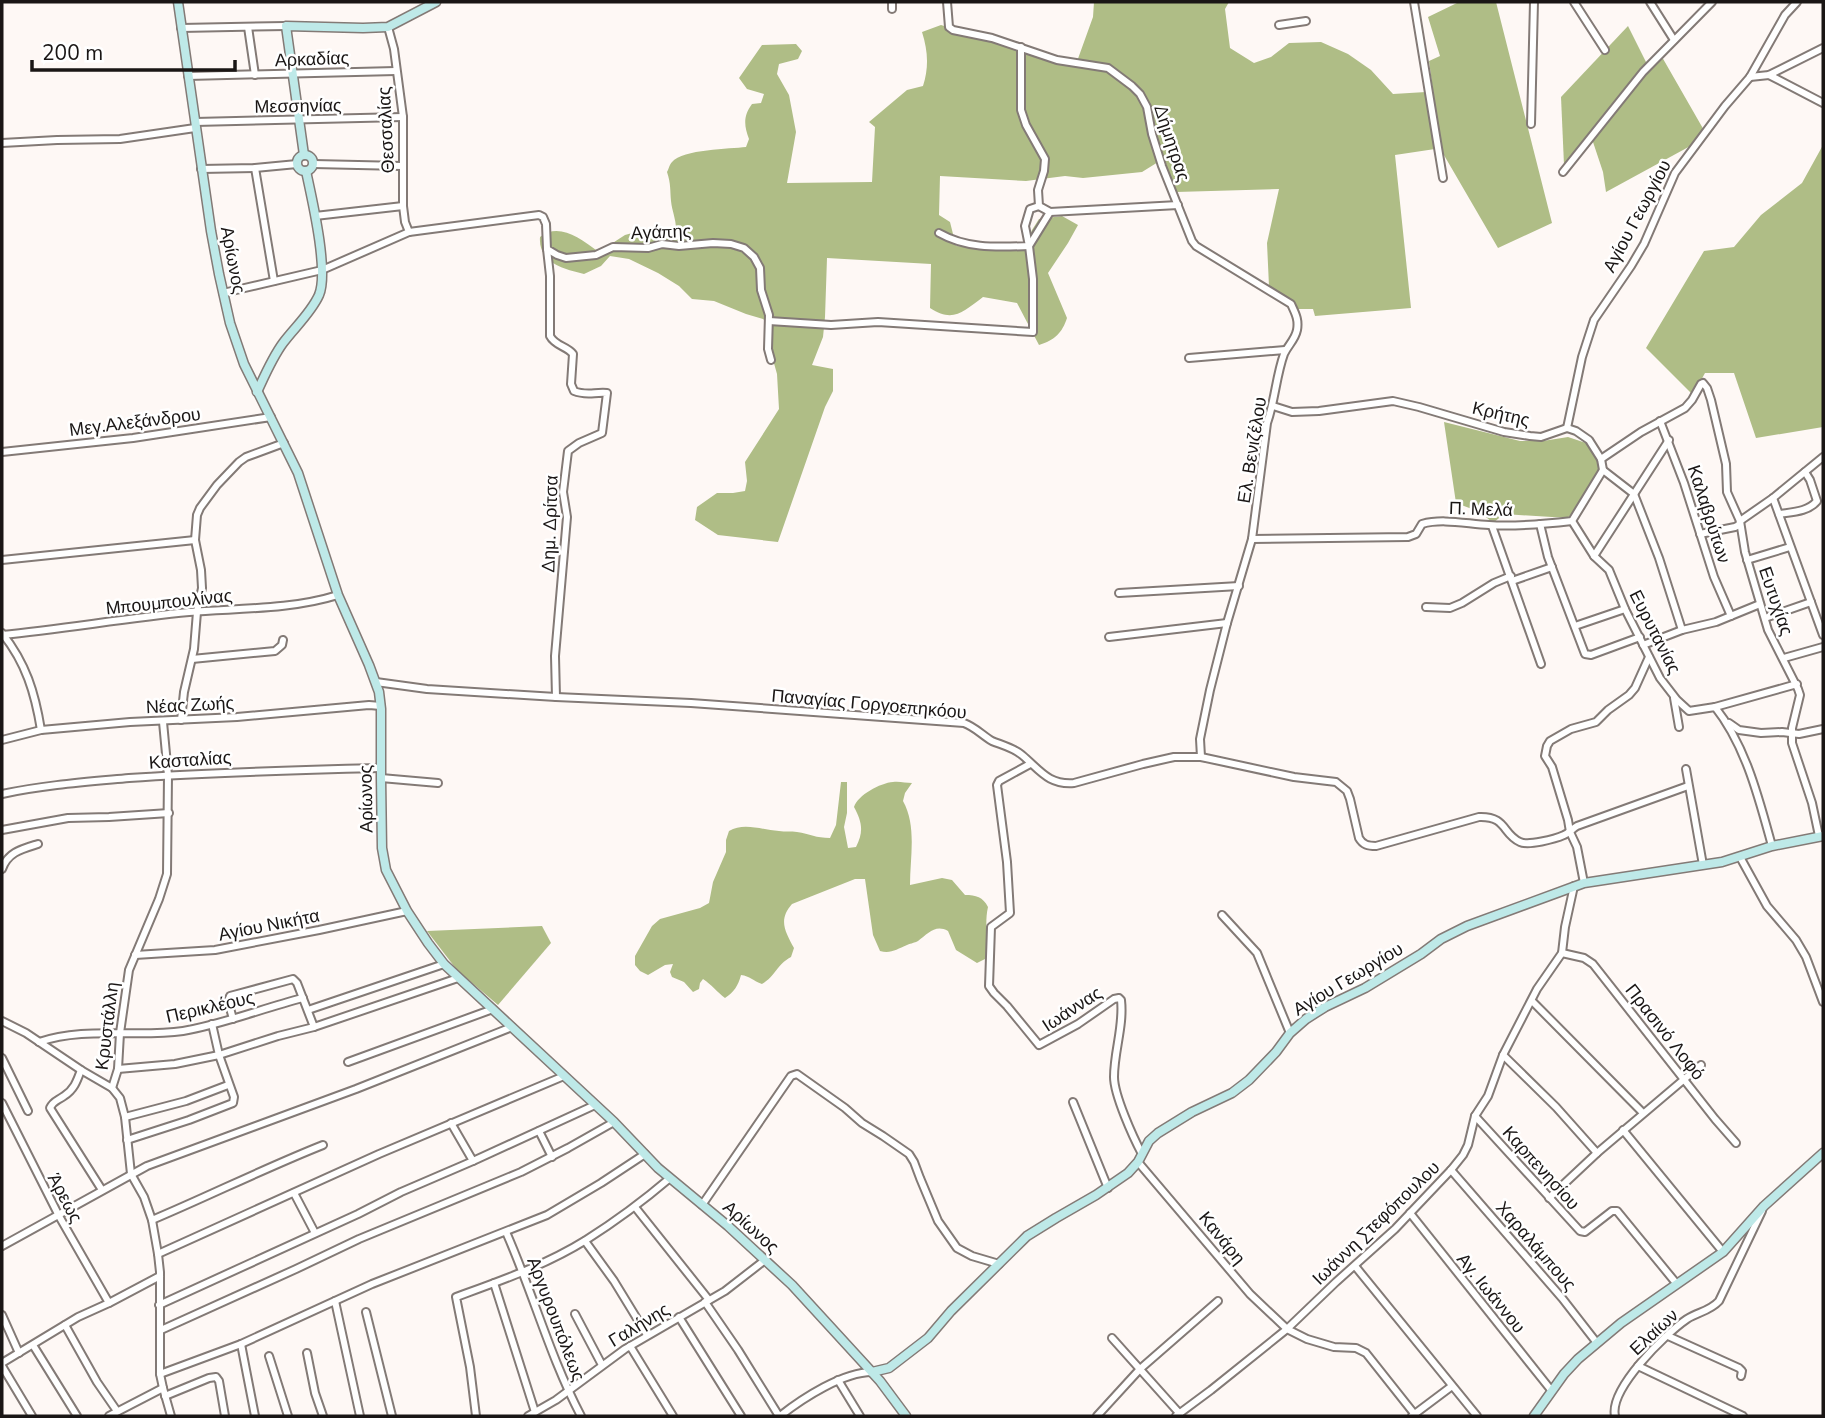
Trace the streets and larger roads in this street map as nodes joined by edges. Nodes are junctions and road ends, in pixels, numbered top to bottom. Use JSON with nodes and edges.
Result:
{"nodes":[{"id":1,"x":178,"y":2,"type":"edge"},
{"id":2,"x":436,"y":2,"type":"edge"},
{"id":3,"x":947,"y":2,"type":"edge"},
{"id":4,"x":1414,"y":2,"type":"edge"},
{"id":5,"x":1534,"y":2,"type":"edge"},
{"id":6,"x":1574,"y":2,"type":"edge"},
{"id":7,"x":1650,"y":2,"type":"edge"},
{"id":8,"x":1712,"y":2,"type":"edge"},
{"id":9,"x":1797,"y":2,"type":"edge"},
{"id":10,"x":1306,"y":21,"type":"dead end"},
{"id":11,"x":1279,"y":25,"type":"dead end"},
{"id":12,"x":286,"y":26,"type":"junction"},
{"id":13,"x":248,"y":27,"type":"junction"},
{"id":14,"x":388,"y":27,"type":"junction"},
{"id":15,"x":181,"y":28,"type":"junction"},
{"id":16,"x":1674,"y":40,"type":"junction"},
{"id":17,"x":1021,"y":47,"type":"junction"},
{"id":18,"x":1823,"y":48,"type":"edge"},
{"id":19,"x":1605,"y":50,"type":"dead end"},
{"id":20,"x":396,"y":71,"type":"junction"},
{"id":21,"x":292,"y":74,"type":"junction"},
{"id":22,"x":255,"y":75,"type":"junction"},
{"id":23,"x":1769,"y":75,"type":"junction"},
{"id":24,"x":188,"y":76,"type":"junction"},
{"id":25,"x":1750,"y":77,"type":"junction"},
{"id":26,"x":1823,"y":103,"type":"edge"},
{"id":27,"x":403,"y":117,"type":"junction"},
{"id":28,"x":298,"y":119,"type":"junction"},
{"id":29,"x":1531,"y":124,"type":"dead end"},
{"id":30,"x":195,"y":125,"type":"junction"},
{"id":31,"x":2,"y":143,"type":"edge"},
{"id":32,"x":304,"y":155,"type":"junction"},
{"id":33,"x":314,"y":163,"type":"junction"},
{"id":34,"x":297,"y":164,"type":"junction"},
{"id":35,"x":402,"y":166,"type":"junction"},
{"id":36,"x":255,"y":168,"type":"junction"},
{"id":37,"x":201,"y":169,"type":"junction"},
{"id":38,"x":306,"y":171,"type":"junction"},
{"id":39,"x":1563,"y":172,"type":"dead end"},
{"id":40,"x":1443,"y":178,"type":"dead end"},
{"id":41,"x":1178,"y":205,"type":"junction"},
{"id":42,"x":404,"y":206,"type":"junction"},
{"id":43,"x":1039,"y":206,"type":"junction"},
{"id":44,"x":1050,"y":212,"type":"junction"},
{"id":45,"x":315,"y":216,"type":"junction"},
{"id":46,"x":409,"y":232,"type":"junction"},
{"id":47,"x":939,"y":233,"type":"dead end"},
{"id":48,"x":1029,"y":246,"type":"junction"},
{"id":49,"x":547,"y":249,"type":"junction"},
{"id":50,"x":322,"y":270,"type":"junction"},
{"id":51,"x":274,"y":281,"type":"junction"},
{"id":52,"x":223,"y":293,"type":"junction"},
{"id":53,"x":769,"y":321,"type":"junction"},
{"id":54,"x":1285,"y":350,"type":"junction"},
{"id":55,"x":1189,"y":358,"type":"dead end"},
{"id":56,"x":771,"y":360,"type":"dead end"},
{"id":57,"x":257,"y":391,"type":"junction"},
{"id":58,"x":1273,"y":406,"type":"junction"},
{"id":59,"x":271,"y":417,"type":"junction"},
{"id":60,"x":1660,"y":421,"type":"junction"},
{"id":61,"x":1567,"y":428,"type":"junction"},
{"id":62,"x":1669,"y":440,"type":"junction"},
{"id":63,"x":284,"y":443,"type":"junction"},
{"id":64,"x":2,"y":452,"type":"edge"},
{"id":65,"x":1823,"y":457,"type":"edge"},
{"id":66,"x":1601,"y":459,"type":"junction"},
{"id":67,"x":1603,"y":470,"type":"junction"},
{"id":68,"x":1805,"y":472,"type":"junction"},
{"id":69,"x":1634,"y":494,"type":"junction"},
{"id":70,"x":1773,"y":498,"type":"junction"},
{"id":71,"x":1779,"y":514,"type":"junction"},
{"id":72,"x":1572,"y":521,"type":"junction"},
{"id":73,"x":1740,"y":521,"type":"junction"},
{"id":74,"x":1541,"y":524,"type":"junction"},
{"id":75,"x":1492,"y":526,"type":"junction"},
{"id":76,"x":1700,"y":534,"type":"junction"},
{"id":77,"x":1252,"y":538,"type":"junction"},
{"id":78,"x":195,"y":540,"type":"junction"},
{"id":79,"x":1790,"y":547,"type":"junction"},
{"id":80,"x":1594,"y":556,"type":"junction"},
{"id":81,"x":2,"y":560,"type":"edge"},
{"id":82,"x":1747,"y":560,"type":"junction"},
{"id":83,"x":1552,"y":566,"type":"junction"},
{"id":84,"x":1511,"y":578,"type":"junction"},
{"id":85,"x":1239,"y":586,"type":"junction"},
{"id":86,"x":1119,"y":593,"type":"dead end"},
{"id":87,"x":338,"y":595,"type":"junction"},
{"id":88,"x":1811,"y":602,"type":"junction"},
{"id":89,"x":1760,"y":604,"type":"junction"},
{"id":90,"x":1426,"y":607,"type":"dead end"},
{"id":91,"x":1625,"y":609,"type":"junction"},
{"id":92,"x":197,"y":612,"type":"junction"},
{"id":93,"x":1731,"y":615,"type":"junction"},
{"id":94,"x":1765,"y":618,"type":"junction"},
{"id":95,"x":1227,"y":623,"type":"junction"},
{"id":96,"x":1575,"y":626,"type":"junction"},
{"id":97,"x":1682,"y":630,"type":"junction"},
{"id":98,"x":2,"y":634,"type":"edge"},
{"id":99,"x":1823,"y":635,"type":"edge"},
{"id":100,"x":1109,"y":637,"type":"dead end"},
{"id":101,"x":1640,"y":637,"type":"junction"},
{"id":102,"x":283,"y":639,"type":"dead end"},
{"id":103,"x":1643,"y":645,"type":"junction"},
{"id":104,"x":1823,"y":647,"type":"edge"},
{"id":105,"x":1649,"y":657,"type":"junction"},
{"id":106,"x":1784,"y":658,"type":"junction"},
{"id":107,"x":192,"y":659,"type":"junction"},
{"id":108,"x":1541,"y":664,"type":"dead end"},
{"id":109,"x":376,"y":682,"type":"junction"},
{"id":110,"x":1797,"y":684,"type":"junction"},
{"id":111,"x":1674,"y":696,"type":"junction"},
{"id":112,"x":556,"y":697,"type":"junction"},
{"id":113,"x":381,"y":706,"type":"junction"},
{"id":114,"x":1715,"y":707,"type":"junction"},
{"id":115,"x":181,"y":720,"type":"junction"},
{"id":116,"x":163,"y":722,"type":"junction"},
{"id":117,"x":1727,"y":722,"type":"junction"},
{"id":118,"x":1679,"y":727,"type":"dead end"},
{"id":119,"x":1823,"y":729,"type":"edge"},
{"id":120,"x":41,"y":730,"type":"junction"},
{"id":121,"x":1792,"y":735,"type":"junction"},
{"id":122,"x":2,"y":740,"type":"edge"},
{"id":123,"x":1201,"y":757,"type":"junction"},
{"id":124,"x":1030,"y":764,"type":"junction"},
{"id":125,"x":381,"y":768,"type":"junction"},
{"id":126,"x":1686,"y":769,"type":"dead end"},
{"id":127,"x":168,"y":775,"type":"junction"},
{"id":128,"x":381,"y":778,"type":"junction"},
{"id":129,"x":438,"y":783,"type":"dead end"},
{"id":130,"x":1688,"y":786,"type":"junction"},
{"id":131,"x":2,"y":794,"type":"edge"},
{"id":132,"x":169,"y":813,"type":"junction"},
{"id":133,"x":2,"y":830,"type":"edge"},
{"id":134,"x":1570,"y":832,"type":"junction"},
{"id":135,"x":1821,"y":836,"type":"edge"},
{"id":136,"x":38,"y":844,"type":"dead end"},
{"id":137,"x":1772,"y":846,"type":"junction"},
{"id":138,"x":1740,"y":857,"type":"junction"},
{"id":139,"x":1703,"y":865,"type":"junction"},
{"id":140,"x":2,"y":869,"type":"edge"},
{"id":141,"x":1584,"y":883,"type":"junction"},
{"id":142,"x":1574,"y":886,"type":"junction"},
{"id":143,"x":407,"y":911,"type":"junction"},
{"id":144,"x":1223,"y":915,"type":"dead end"},
{"id":145,"x":1562,"y":953,"type":"junction"},
{"id":146,"x":135,"y":955,"type":"junction"},
{"id":147,"x":444,"y":964,"type":"junction"},
{"id":148,"x":458,"y":978,"type":"junction"},
{"id":149,"x":303,"y":998,"type":"junction"},
{"id":150,"x":1532,"y":1001,"type":"junction"},
{"id":151,"x":1823,"y":1002,"type":"edge"},
{"id":152,"x":493,"y":1009,"type":"junction"},
{"id":153,"x":308,"y":1010,"type":"junction"},
{"id":154,"x":233,"y":1019,"type":"junction"},
{"id":155,"x":2,"y":1021,"type":"edge"},
{"id":156,"x":212,"y":1024,"type":"junction"},
{"id":157,"x":314,"y":1027,"type":"junction"},
{"id":158,"x":512,"y":1027,"type":"junction"},
{"id":159,"x":120,"y":1033,"type":"junction"},
{"id":160,"x":1290,"y":1033,"type":"junction"},
{"id":161,"x":39,"y":1042,"type":"junction"},
{"id":162,"x":219,"y":1055,"type":"junction"},
{"id":163,"x":1503,"y":1055,"type":"junction"},
{"id":164,"x":2,"y":1058,"type":"edge"},
{"id":165,"x":348,"y":1062,"type":"dead end"},
{"id":166,"x":1701,"y":1065,"type":"dead end"},
{"id":167,"x":118,"y":1069,"type":"junction"},
{"id":168,"x":81,"y":1070,"type":"junction"},
{"id":169,"x":564,"y":1076,"type":"junction"},
{"id":170,"x":1685,"y":1080,"type":"junction"},
{"id":171,"x":228,"y":1085,"type":"junction"},
{"id":172,"x":112,"y":1088,"type":"junction"},
{"id":173,"x":1073,"y":1102,"type":"dead end"},
{"id":174,"x":2,"y":1103,"type":"edge"},
{"id":175,"x":595,"y":1105,"type":"junction"},
{"id":176,"x":28,"y":1111,"type":"dead end"},
{"id":177,"x":1643,"y":1113,"type":"junction"},
{"id":178,"x":1475,"y":1116,"type":"junction"},
{"id":179,"x":125,"y":1117,"type":"junction"},
{"id":180,"x":614,"y":1122,"type":"junction"},
{"id":181,"x":451,"y":1123,"type":"junction"},
{"id":182,"x":1623,"y":1130,"type":"junction"},
{"id":183,"x":539,"y":1131,"type":"junction"},
{"id":184,"x":127,"y":1140,"type":"junction"},
{"id":185,"x":1736,"y":1143,"type":"dead end"},
{"id":186,"x":323,"y":1145,"type":"dead end"},
{"id":187,"x":1597,"y":1153,"type":"junction"},
{"id":188,"x":1823,"y":1153,"type":"edge"},
{"id":189,"x":645,"y":1154,"type":"junction"},
{"id":190,"x":552,"y":1157,"type":"junction"},
{"id":191,"x":1140,"y":1158,"type":"junction"},
{"id":192,"x":473,"y":1161,"type":"junction"},
{"id":193,"x":1451,"y":1170,"type":"junction"},
{"id":194,"x":131,"y":1174,"type":"junction"},
{"id":195,"x":670,"y":1178,"type":"junction"},
{"id":196,"x":1108,"y":1188,"type":"junction"},
{"id":197,"x":102,"y":1190,"type":"junction"},
{"id":198,"x":293,"y":1193,"type":"junction"},
{"id":199,"x":1549,"y":1198,"type":"junction"},
{"id":200,"x":702,"y":1205,"type":"junction"},
{"id":201,"x":1764,"y":1206,"type":"junction"},
{"id":202,"x":635,"y":1207,"type":"junction"},
{"id":203,"x":1410,"y":1213,"type":"junction"},
{"id":204,"x":59,"y":1216,"type":"junction"},
{"id":205,"x":152,"y":1220,"type":"junction"},
{"id":206,"x":506,"y":1232,"type":"junction"},
{"id":207,"x":315,"y":1233,"type":"junction"},
{"id":208,"x":585,"y":1241,"type":"junction"},
{"id":209,"x":2,"y":1246,"type":"edge"},
{"id":210,"x":1723,"y":1252,"type":"junction"},
{"id":211,"x":158,"y":1254,"type":"junction"},
{"id":212,"x":765,"y":1260,"type":"junction"},
{"id":213,"x":999,"y":1264,"type":"junction"},
{"id":214,"x":1354,"y":1266,"type":"junction"},
{"id":215,"x":523,"y":1271,"type":"junction"},
{"id":216,"x":160,"y":1276,"type":"junction"},
{"id":217,"x":494,"y":1283,"type":"junction"},
{"id":218,"x":1676,"y":1283,"type":"junction"},
{"id":219,"x":335,"y":1301,"type":"junction"},
{"id":220,"x":707,"y":1301,"type":"junction"},
{"id":221,"x":1218,"y":1301,"type":"dead end"},
{"id":222,"x":109,"y":1303,"type":"junction"},
{"id":223,"x":159,"y":1305,"type":"junction"},
{"id":224,"x":366,"y":1311,"type":"dead end"},
{"id":225,"x":575,"y":1314,"type":"dead end"},
{"id":226,"x":2,"y":1315,"type":"edge"},
{"id":227,"x":679,"y":1317,"type":"junction"},
{"id":228,"x":65,"y":1325,"type":"junction"},
{"id":229,"x":1287,"y":1329,"type":"junction"},
{"id":230,"x":161,"y":1330,"type":"junction"},
{"id":231,"x":647,"y":1335,"type":"junction"},
{"id":232,"x":1668,"y":1336,"type":"junction"},
{"id":233,"x":1112,"y":1338,"type":"dead end"},
{"id":234,"x":1597,"y":1343,"type":"junction"},
{"id":235,"x":241,"y":1344,"type":"junction"},
{"id":236,"x":33,"y":1345,"type":"junction"},
{"id":237,"x":630,"y":1346,"type":"junction"},
{"id":238,"x":19,"y":1353,"type":"junction"},
{"id":239,"x":307,"y":1353,"type":"dead end"},
{"id":240,"x":269,"y":1356,"type":"dead end"},
{"id":241,"x":2,"y":1364,"type":"edge"},
{"id":242,"x":602,"y":1365,"type":"junction"},
{"id":243,"x":1638,"y":1366,"type":"junction"},
{"id":244,"x":1140,"y":1369,"type":"junction"},
{"id":245,"x":872,"y":1372,"type":"junction"},
{"id":246,"x":160,"y":1374,"type":"junction"},
{"id":247,"x":1741,"y":1376,"type":"dead end"},
{"id":248,"x":838,"y":1380,"type":"junction"},
{"id":249,"x":1452,"y":1386,"type":"junction"},
{"id":250,"x":1551,"y":1390,"type":"junction"},
{"id":251,"x":568,"y":1391,"type":"junction"},
{"id":252,"x":164,"y":1392,"type":"junction"},
{"id":253,"x":535,"y":1412,"type":"junction"},
{"id":254,"x":114,"y":1414,"type":"edge"},
{"id":255,"x":1178,"y":1415,"type":"edge"},
{"id":256,"x":32,"y":1416,"type":"edge"},
{"id":257,"x":78,"y":1416,"type":"edge"},
{"id":258,"x":171,"y":1416,"type":"edge"},
{"id":259,"x":225,"y":1416,"type":"edge"},
{"id":260,"x":254,"y":1416,"type":"edge"},
{"id":261,"x":288,"y":1416,"type":"edge"},
{"id":262,"x":323,"y":1416,"type":"edge"},
{"id":263,"x":360,"y":1416,"type":"edge"},
{"id":264,"x":392,"y":1416,"type":"edge"},
{"id":265,"x":477,"y":1416,"type":"edge"},
{"id":266,"x":528,"y":1416,"type":"edge"},
{"id":267,"x":581,"y":1416,"type":"edge"},
{"id":268,"x":673,"y":1416,"type":"edge"},
{"id":269,"x":741,"y":1416,"type":"edge"},
{"id":270,"x":779,"y":1416,"type":"edge"},
{"id":271,"x":860,"y":1416,"type":"edge"},
{"id":272,"x":906,"y":1416,"type":"edge"},
{"id":273,"x":1097,"y":1416,"type":"edge"},
{"id":274,"x":1415,"y":1416,"type":"edge"},
{"id":275,"x":1477,"y":1416,"type":"edge"},
{"id":276,"x":1534,"y":1416,"type":"edge"},
{"id":277,"x":1615,"y":1416,"type":"edge"},
{"id":278,"x":1743,"y":1416,"type":"edge"}],
"edges":[{"from":1,"to":15,"type":"street","name":"Αρίωνος"},
{"from":2,"to":14,"type":"street"},
{"from":3,"to":17,"type":"street","name":"Δήμητρας"},
{"from":4,"to":40,"type":"street"},
{"from":5,"to":29,"type":"street"},
{"from":6,"to":19,"type":"street"},
{"from":7,"to":16,"type":"street"},
{"from":8,"to":16,"type":"street"},
{"from":9,"to":25,"type":"street","name":"Αγίου Γεωργίου"},
{"from":10,"to":11,"type":"street"},
{"from":12,"to":13,"type":"street"},
{"from":12,"to":14,"type":"street"},
{"from":12,"to":21,"type":"street"},
{"from":13,"to":15,"type":"street"},
{"from":13,"to":22,"type":"street"},
{"from":14,"to":20,"type":"street","name":"Θεσσαλίας"},
{"from":15,"to":24,"type":"street","name":"Αρίωνος"},
{"from":16,"to":39,"type":"street"},
{"from":17,"to":41,"type":"street","name":"Δήμητρας"},
{"from":17,"to":43,"type":"street"},
{"from":18,"to":23,"type":"street"},
{"from":20,"to":21,"type":"street","name":"Αρκαδίας"},
{"from":20,"to":27,"type":"street","name":"Θεσσαλίας"},
{"from":21,"to":22,"type":"street","name":"Αρκαδίας"},
{"from":21,"to":28,"type":"street"},
{"from":22,"to":24,"type":"street","name":"Αρκαδίας"},
{"from":23,"to":25,"type":"street"},
{"from":23,"to":26,"type":"street"},
{"from":24,"to":30,"type":"street","name":"Αρίωνος"},
{"from":25,"to":61,"type":"street","name":"Αγίου Γεωργίου"},
{"from":27,"to":28,"type":"street","name":"Μεσσηνίας"},
{"from":27,"to":35,"type":"street","name":"Θεσσαλίας"},
{"from":28,"to":30,"type":"street","name":"Μεσσηνίας"},
{"from":28,"to":32,"type":"street"},
{"from":30,"to":31,"type":"street","name":"Μεσσηνίας"},
{"from":30,"to":37,"type":"street","name":"Αρίωνος"},
{"from":32,"to":33,"type":"street"},
{"from":32,"to":34,"type":"street"},
{"from":33,"to":35,"type":"street"},
{"from":33,"to":38,"type":"street"},
{"from":34,"to":36,"type":"street"},
{"from":34,"to":38,"type":"street"},
{"from":35,"to":42,"type":"street","name":"Θεσσαλίας"},
{"from":36,"to":37,"type":"street"},
{"from":36,"to":51,"type":"street"},
{"from":37,"to":52,"type":"street","name":"Αρίωνος"},
{"from":38,"to":45,"type":"street"},
{"from":41,"to":44,"type":"street"},
{"from":41,"to":54,"type":"street","name":"Ελ. Βενιζέλου"},
{"from":42,"to":45,"type":"street"},
{"from":42,"to":46,"type":"street","name":"Θεσσαλίας"},
{"from":43,"to":44,"type":"street"},
{"from":43,"to":48,"type":"street"},
{"from":44,"to":48,"type":"street"},
{"from":45,"to":50,"type":"street"},
{"from":46,"to":49,"type":"street"},
{"from":46,"to":50,"type":"street"},
{"from":47,"to":48,"type":"street"},
{"from":48,"to":53,"type":"street"},
{"from":49,"to":53,"type":"street","name":"Αγάπης"},
{"from":49,"to":112,"type":"street","name":"Δημ. Δρίτσα"},
{"from":50,"to":51,"type":"street"},
{"from":50,"to":57,"type":"street"},
{"from":51,"to":52,"type":"street"},
{"from":52,"to":57,"type":"street","name":"Αρίωνος"},
{"from":53,"to":56,"type":"street","name":"Αγάπης"},
{"from":54,"to":55,"type":"street"},
{"from":54,"to":58,"type":"street","name":"Ελ. Βενιζέλου"},
{"from":57,"to":59,"type":"street","name":"Αρίωνος"},
{"from":58,"to":61,"type":"street","name":"Κρήτης"},
{"from":58,"to":77,"type":"street","name":"Ελ. Βενιζέλου"},
{"from":59,"to":63,"type":"street","name":"Αρίωνος"},
{"from":59,"to":64,"type":"street","name":"Μεγ.Αλεξάνδρου"},
{"from":60,"to":62,"type":"street","name":"Καλαβρύτων"},
{"from":60,"to":66,"type":"street"},
{"from":60,"to":73,"type":"street","name":"Ευτυχίας"},
{"from":61,"to":66,"type":"street"},
{"from":62,"to":69,"type":"street"},
{"from":62,"to":76,"type":"street","name":"Καλαβρύτων"},
{"from":63,"to":78,"type":"street"},
{"from":63,"to":87,"type":"street","name":"Αρίωνος"},
{"from":65,"to":68,"type":"street"},
{"from":66,"to":67,"type":"street"},
{"from":67,"to":69,"type":"street"},
{"from":67,"to":72,"type":"street"},
{"from":68,"to":70,"type":"street"},
{"from":68,"to":71,"type":"street"},
{"from":69,"to":80,"type":"street"},
{"from":69,"to":97,"type":"street"},
{"from":70,"to":71,"type":"street"},
{"from":70,"to":73,"type":"street"},
{"from":71,"to":79,"type":"street"},
{"from":72,"to":74,"type":"street","name":"Π. Μελά"},
{"from":72,"to":80,"type":"street","name":"Ευρυτανίας"},
{"from":73,"to":76,"type":"street"},
{"from":73,"to":82,"type":"street","name":"Ευτυχίας"},
{"from":74,"to":75,"type":"street","name":"Π. Μελά"},
{"from":74,"to":83,"type":"street"},
{"from":75,"to":77,"type":"street","name":"Π. Μελά"},
{"from":75,"to":84,"type":"street"},
{"from":76,"to":93,"type":"street","name":"Καλαβρύτων"},
{"from":77,"to":85,"type":"street","name":"Ελ. Βενιζέλου"},
{"from":78,"to":81,"type":"street"},
{"from":78,"to":92,"type":"street"},
{"from":79,"to":82,"type":"street"},
{"from":79,"to":88,"type":"street"},
{"from":80,"to":91,"type":"street","name":"Ευρυτανίας"},
{"from":82,"to":89,"type":"street","name":"Ευτυχίας"},
{"from":83,"to":84,"type":"street"},
{"from":83,"to":96,"type":"street"},
{"from":84,"to":90,"type":"street"},
{"from":84,"to":108,"type":"street"},
{"from":85,"to":86,"type":"street"},
{"from":85,"to":95,"type":"street","name":"Ελ. Βενιζέλου"},
{"from":87,"to":92,"type":"street","name":"Μπουμπουλίνας"},
{"from":87,"to":109,"type":"street","name":"Αρίωνος"},
{"from":88,"to":94,"type":"street"},
{"from":88,"to":99,"type":"street"},
{"from":89,"to":93,"type":"street"},
{"from":89,"to":94,"type":"street","name":"Ευτυχίας"},
{"from":91,"to":96,"type":"street"},
{"from":91,"to":101,"type":"street","name":"Ευρυτανίας"},
{"from":92,"to":98,"type":"street","name":"Μπουμπουλίνας"},
{"from":92,"to":107,"type":"street"},
{"from":93,"to":97,"type":"street"},
{"from":94,"to":106,"type":"street","name":"Ευτυχίας"},
{"from":95,"to":100,"type":"street"},
{"from":95,"to":123,"type":"street","name":"Ελ. Βενιζέλου"},
{"from":96,"to":101,"type":"street"},
{"from":97,"to":103,"type":"street"},
{"from":98,"to":120,"type":"street"},
{"from":101,"to":103,"type":"street","name":"Ευρυτανίας"},
{"from":102,"to":107,"type":"street"},
{"from":103,"to":105,"type":"street","name":"Ευρυτανίας"},
{"from":104,"to":106,"type":"street"},
{"from":105,"to":111,"type":"street","name":"Ευρυτανίας"},
{"from":105,"to":134,"type":"street"},
{"from":106,"to":110,"type":"street","name":"Ευτυχίας"},
{"from":107,"to":115,"type":"street"},
{"from":109,"to":112,"type":"street","name":"Παναγίας Γοργοεπηκόου"},
{"from":109,"to":113,"type":"street","name":"Αρίωνος"},
{"from":110,"to":114,"type":"street"},
{"from":110,"to":121,"type":"street","name":"Ευτυχίας"},
{"from":111,"to":114,"type":"street","name":"Ευρυτανίας"},
{"from":111,"to":118,"type":"street"},
{"from":112,"to":124,"type":"street","name":"Παναγίας Γοργοεπηκόου"},
{"from":113,"to":115,"type":"street","name":"Νέας Ζωής"},
{"from":113,"to":125,"type":"street","name":"Αρίωνος"},
{"from":114,"to":117,"type":"street"},
{"from":115,"to":116,"type":"street","name":"Νέας Ζωής"},
{"from":116,"to":120,"type":"street","name":"Νέας Ζωής"},
{"from":116,"to":127,"type":"street","name":"Κρυστάλλη"},
{"from":117,"to":121,"type":"street"},
{"from":117,"to":137,"type":"street"},
{"from":119,"to":121,"type":"street"},
{"from":120,"to":122,"type":"street","name":"Νέας Ζωής"},
{"from":121,"to":135,"type":"street","name":"Ευτυχίας"},
{"from":123,"to":124,"type":"street","name":"Παναγίας Γοργοεπηκόου"},
{"from":123,"to":134,"type":"street","name":"Παναγίας Γοργοεπηκόου"},
{"from":124,"to":191,"type":"street","name":"Ιωάννας"},
{"from":125,"to":127,"type":"street","name":"Κασταλίας"},
{"from":125,"to":128,"type":"street","name":"Αρίωνος"},
{"from":126,"to":130,"type":"street"},
{"from":127,"to":131,"type":"street","name":"Κασταλίας"},
{"from":127,"to":132,"type":"street","name":"Κρυστάλλη"},
{"from":128,"to":129,"type":"street"},
{"from":128,"to":143,"type":"street","name":"Αρίωνος"},
{"from":130,"to":134,"type":"street","name":"Παναγίας Γοργοεπηκόου"},
{"from":130,"to":139,"type":"street"},
{"from":132,"to":133,"type":"street"},
{"from":132,"to":146,"type":"street","name":"Κρυστάλλη"},
{"from":134,"to":141,"type":"street"},
{"from":135,"to":137,"type":"street","name":"Αγίου Γεωργίου"},
{"from":136,"to":140,"type":"street"},
{"from":137,"to":138,"type":"street","name":"Αγίου Γεωργίου"},
{"from":138,"to":139,"type":"street","name":"Αγίου Γεωργίου"},
{"from":138,"to":151,"type":"street"},
{"from":139,"to":141,"type":"street","name":"Αγίου Γεωργίου"},
{"from":141,"to":142,"type":"street","name":"Αγίου Γεωργίου"},
{"from":142,"to":145,"type":"street","name":"Ιωάννη Στεφόπουλου"},
{"from":142,"to":160,"type":"street","name":"Αγίου Γεωργίου"},
{"from":143,"to":146,"type":"street","name":"Αγίου Νικήτα"},
{"from":143,"to":147,"type":"street","name":"Αρίωνος"},
{"from":144,"to":160,"type":"street"},
{"from":145,"to":150,"type":"street","name":"Ιωάννη Στεφόπουλου"},
{"from":145,"to":170,"type":"street","name":"Πρασινό Λοφό"},
{"from":146,"to":159,"type":"street","name":"Κρυστάλλη"},
{"from":147,"to":148,"type":"street","name":"Αρίωνος"},
{"from":147,"to":153,"type":"street"},
{"from":148,"to":152,"type":"street","name":"Αρίωνος"},
{"from":148,"to":157,"type":"street"},
{"from":149,"to":153,"type":"street"},
{"from":149,"to":154,"type":"street","name":"Περικλέους"},
{"from":149,"to":154,"type":"street"},
{"from":150,"to":163,"type":"street","name":"Ιωάννη Στεφόπουλου"},
{"from":150,"to":177,"type":"street"},
{"from":152,"to":158,"type":"street","name":"Αρίωνος"},
{"from":152,"to":165,"type":"street"},
{"from":153,"to":157,"type":"street"},
{"from":154,"to":156,"type":"street","name":"Περικλέους"},
{"from":155,"to":161,"type":"street"},
{"from":156,"to":159,"type":"street","name":"Περικλέους"},
{"from":156,"to":162,"type":"street"},
{"from":157,"to":162,"type":"street"},
{"from":158,"to":169,"type":"street","name":"Αρίωνος"},
{"from":158,"to":194,"type":"street"},
{"from":159,"to":161,"type":"street","name":"Περικλέους"},
{"from":159,"to":167,"type":"street","name":"Κρυστάλλη"},
{"from":160,"to":191,"type":"street","name":"Αγίου Γεωργίου"},
{"from":161,"to":168,"type":"street"},
{"from":162,"to":167,"type":"street"},
{"from":162,"to":171,"type":"street"},
{"from":163,"to":178,"type":"street","name":"Ιωάννη Στεφόπουλου"},
{"from":163,"to":187,"type":"street"},
{"from":164,"to":176,"type":"street"},
{"from":166,"to":170,"type":"street"},
{"from":167,"to":172,"type":"street","name":"Κρυστάλλη"},
{"from":168,"to":172,"type":"street"},
{"from":168,"to":197,"type":"street"},
{"from":169,"to":175,"type":"street","name":"Αρίωνος"},
{"from":169,"to":181,"type":"street"},
{"from":170,"to":177,"type":"street"},
{"from":170,"to":185,"type":"street","name":"Πρασινό Λοφό"},
{"from":171,"to":179,"type":"street"},
{"from":171,"to":184,"type":"street"},
{"from":172,"to":179,"type":"street","name":"Κρυστάλλη"},
{"from":173,"to":196,"type":"street"},
{"from":174,"to":204,"type":"street","name":"Άρεως"},
{"from":175,"to":180,"type":"street","name":"Αρίωνος"},
{"from":175,"to":183,"type":"street"},
{"from":177,"to":182,"type":"street"},
{"from":178,"to":193,"type":"street","name":"Ιωάννη Στεφόπουλου"},
{"from":178,"to":199,"type":"street","name":"Καρπενησίου"},
{"from":179,"to":184,"type":"street","name":"Κρυστάλλη"},
{"from":180,"to":189,"type":"street","name":"Αρίωνος"},
{"from":180,"to":190,"type":"street"},
{"from":181,"to":192,"type":"street"},
{"from":181,"to":198,"type":"street"},
{"from":182,"to":187,"type":"street"},
{"from":182,"to":210,"type":"street"},
{"from":183,"to":190,"type":"street"},
{"from":183,"to":192,"type":"street"},
{"from":184,"to":194,"type":"street","name":"Κρυστάλλη"},
{"from":186,"to":205,"type":"street"},
{"from":187,"to":199,"type":"street"},
{"from":188,"to":201,"type":"street"},
{"from":189,"to":195,"type":"street","name":"Αρίωνος"},
{"from":189,"to":206,"type":"street"},
{"from":190,"to":230,"type":"street"},
{"from":191,"to":196,"type":"street","name":"Αγίου Γεωργίου"},
{"from":191,"to":229,"type":"street","name":"Κανάρη"},
{"from":192,"to":207,"type":"street"},
{"from":193,"to":203,"type":"street","name":"Ιωάννη Στεφόπουλου"},
{"from":193,"to":234,"type":"street","name":"Χαραλάμπους"},
{"from":194,"to":197,"type":"street"},
{"from":194,"to":205,"type":"street","name":"Κρυστάλλη"},
{"from":195,"to":200,"type":"street","name":"Αρίωνος"},
{"from":195,"to":202,"type":"street"},
{"from":196,"to":213,"type":"street","name":"Αγίου Γεωργίου"},
{"from":197,"to":204,"type":"street"},
{"from":198,"to":207,"type":"street"},
{"from":198,"to":211,"type":"street"},
{"from":199,"to":218,"type":"street","name":"Καρπενησίου"},
{"from":200,"to":212,"type":"street","name":"Αρίωνος"},
{"from":200,"to":213,"type":"street"},
{"from":201,"to":210,"type":"street"},
{"from":201,"to":232,"type":"street","name":"Ελαίων"},
{"from":202,"to":208,"type":"street"},
{"from":202,"to":220,"type":"street"},
{"from":203,"to":214,"type":"street","name":"Ιωάννη Στεφόπουλου"},
{"from":203,"to":250,"type":"street","name":"Αγ. Ιωάννου"},
{"from":204,"to":209,"type":"street"},
{"from":204,"to":222,"type":"street","name":"Άρεως"},
{"from":205,"to":211,"type":"street","name":"Κρυστάλλη"},
{"from":206,"to":215,"type":"street","name":"Αργυρουπόλεως"},
{"from":206,"to":219,"type":"street"},
{"from":207,"to":223,"type":"street"},
{"from":208,"to":215,"type":"street"},
{"from":208,"to":231,"type":"street"},
{"from":210,"to":218,"type":"street"},
{"from":211,"to":216,"type":"street","name":"Κρυστάλλη"},
{"from":212,"to":220,"type":"street","name":"Γαλήνης"},
{"from":212,"to":245,"type":"street","name":"Αρίωνος"},
{"from":213,"to":245,"type":"street","name":"Αγίου Γεωργίου"},
{"from":214,"to":229,"type":"street","name":"Ιωάννη Στεφόπουλου"},
{"from":214,"to":249,"type":"street"},
{"from":215,"to":217,"type":"street"},
{"from":215,"to":251,"type":"street","name":"Αργυρουπόλεως"},
{"from":216,"to":222,"type":"street"},
{"from":216,"to":223,"type":"street","name":"Κρυστάλλη"},
{"from":217,"to":253,"type":"street"},
{"from":217,"to":265,"type":"street"},
{"from":218,"to":234,"type":"street"},
{"from":219,"to":235,"type":"street"},
{"from":219,"to":263,"type":"street"},
{"from":220,"to":227,"type":"street","name":"Γαλήνης"},
{"from":220,"to":270,"type":"street"},
{"from":221,"to":244,"type":"street"},
{"from":222,"to":228,"type":"street"},
{"from":223,"to":230,"type":"street","name":"Κρυστάλλη"},
{"from":224,"to":264,"type":"street"},
{"from":225,"to":242,"type":"street"},
{"from":226,"to":238,"type":"street"},
{"from":227,"to":231,"type":"street","name":"Γαλήνης"},
{"from":227,"to":269,"type":"street"},
{"from":228,"to":236,"type":"street"},
{"from":228,"to":254,"type":"street"},
{"from":229,"to":255,"type":"street","name":"Ιωάννη Στεφόπουλου"},
{"from":229,"to":274,"type":"street"},
{"from":230,"to":246,"type":"street","name":"Κρυστάλλη"},
{"from":231,"to":237,"type":"street","name":"Γαλήνης"},
{"from":232,"to":243,"type":"street","name":"Ελαίων"},
{"from":232,"to":247,"type":"street"},
{"from":233,"to":244,"type":"street"},
{"from":234,"to":250,"type":"street"},
{"from":235,"to":246,"type":"street"},
{"from":235,"to":260,"type":"street"},
{"from":236,"to":238,"type":"street"},
{"from":236,"to":257,"type":"street"},
{"from":237,"to":242,"type":"street","name":"Γαλήνης"},
{"from":237,"to":268,"type":"street"},
{"from":238,"to":241,"type":"street"},
{"from":239,"to":262,"type":"street"},
{"from":240,"to":261,"type":"street"},
{"from":241,"to":256,"type":"street"},
{"from":242,"to":251,"type":"street","name":"Γαλήνης"},
{"from":243,"to":277,"type":"street","name":"Ελαίων"},
{"from":243,"to":278,"type":"street"},
{"from":244,"to":255,"type":"street"},
{"from":244,"to":273,"type":"street"},
{"from":245,"to":248,"type":"street"},
{"from":245,"to":272,"type":"street","name":"Αρίωνος"},
{"from":246,"to":252,"type":"street","name":"Κρυστάλλη"},
{"from":248,"to":270,"type":"street"},
{"from":248,"to":271,"type":"street"},
{"from":249,"to":274,"type":"street"},
{"from":249,"to":275,"type":"street"},
{"from":250,"to":276,"type":"street"},
{"from":251,"to":253,"type":"street","name":"Γαλήνης"},
{"from":251,"to":267,"type":"street","name":"Αργυρουπόλεως"},
{"from":252,"to":254,"type":"street"},
{"from":252,"to":258,"type":"street","name":"Κρυστάλλη"},
{"from":252,"to":259,"type":"street"},
{"from":253,"to":266,"type":"street","name":"Γαλήνης"}]}
